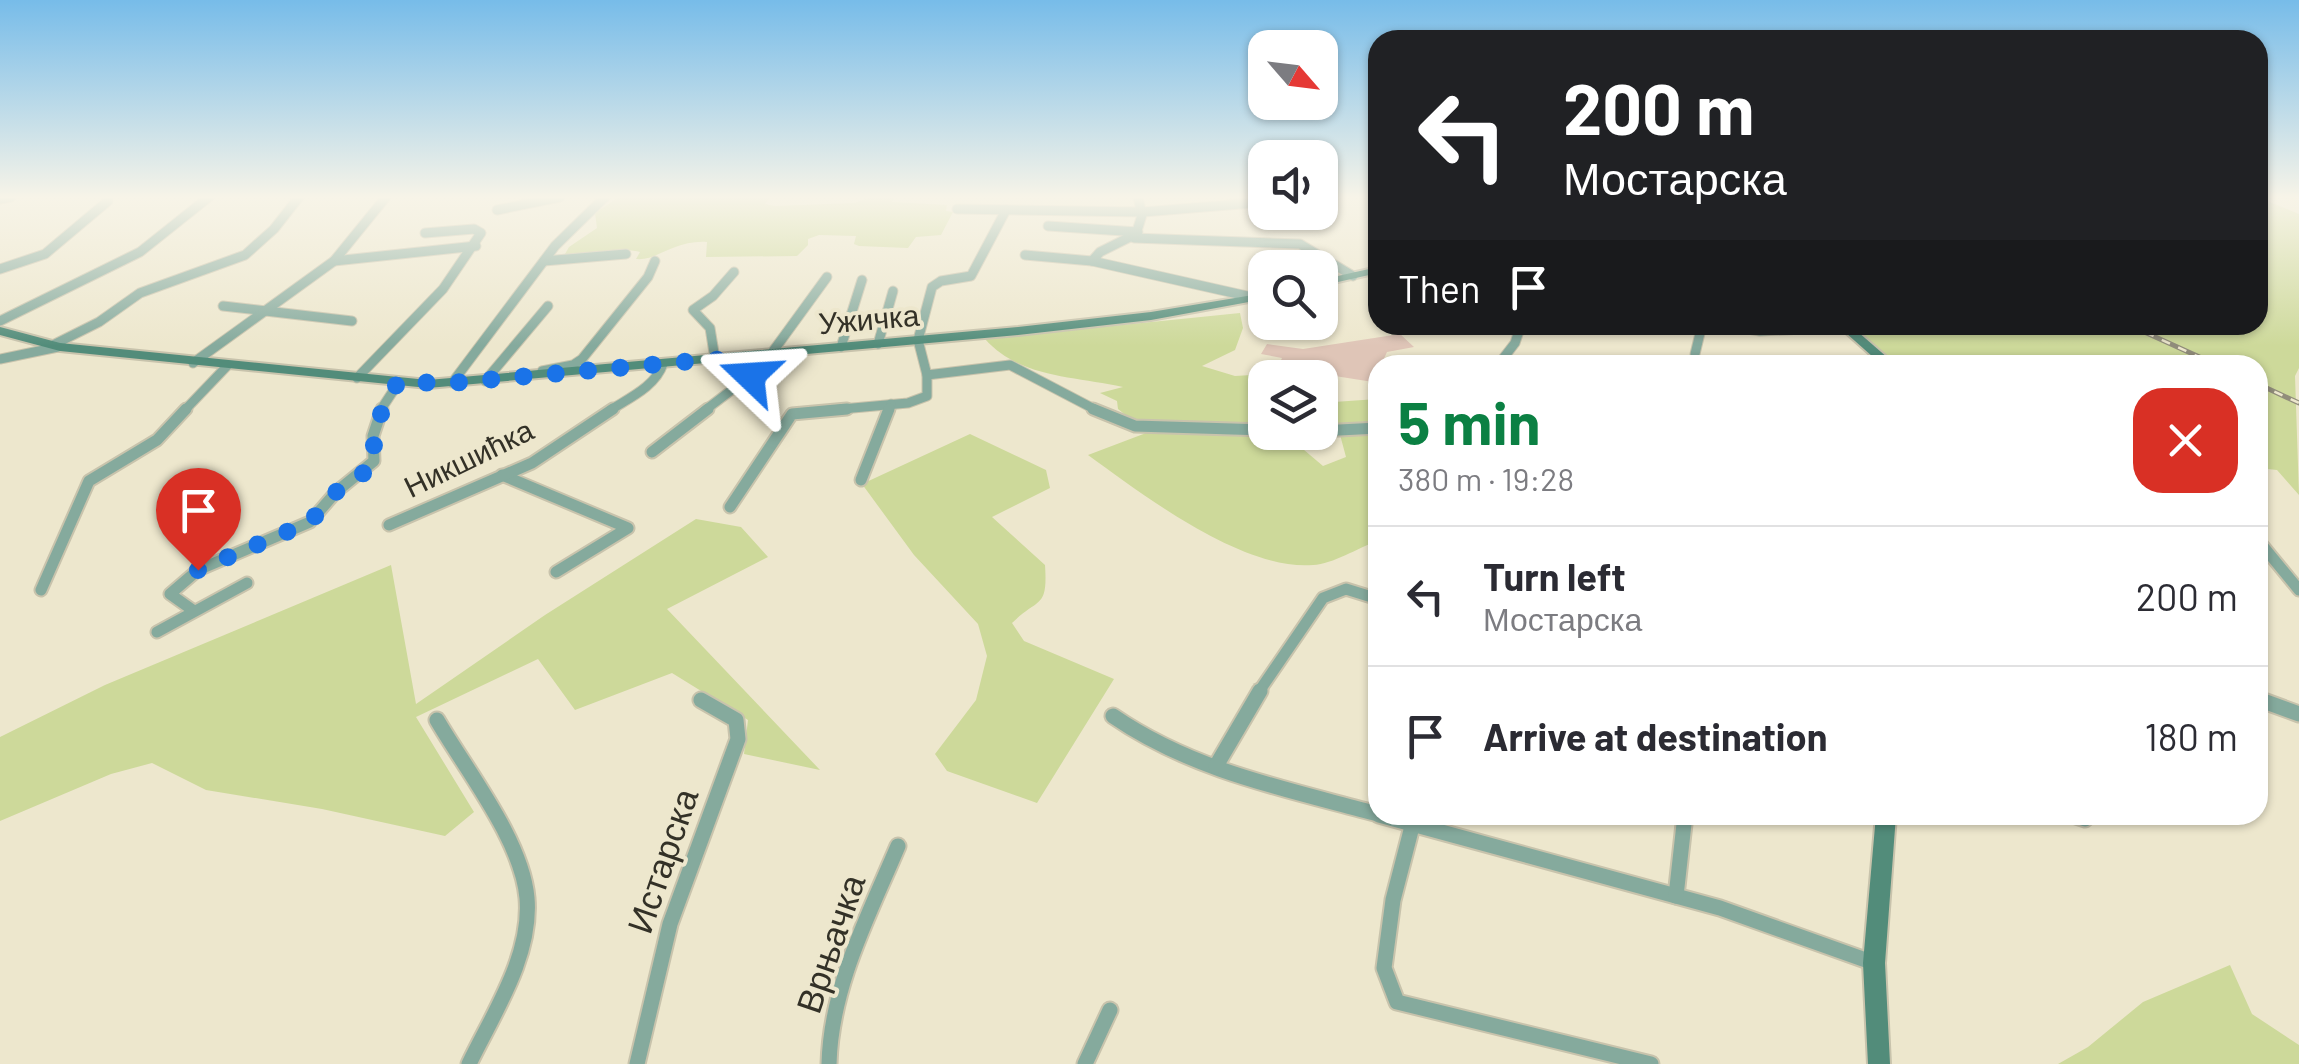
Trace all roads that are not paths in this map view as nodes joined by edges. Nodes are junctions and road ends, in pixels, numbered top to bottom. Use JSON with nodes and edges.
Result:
{"nodes":[{"id":1,"x":476,"y":246,"type":"edge"},
{"id":2,"x":54,"y":247,"type":"edge"},
{"id":3,"x":150,"y":247,"type":"edge"},
{"id":4,"x":254,"y":247,"type":"edge"},
{"id":5,"x":346,"y":247,"type":"edge"},
{"id":6,"x":470,"y":247,"type":"edge"},
{"id":7,"x":558,"y":247,"type":"edge"},
{"id":8,"x":987,"y":247,"type":"edge"},
{"id":9,"x":1111,"y":247,"type":"edge"},
{"id":10,"x":1304,"y":247,"type":"edge"},
{"id":11,"x":626,"y":254,"type":"dead end"},
{"id":12,"x":1026,"y":255,"type":"dead end"},
{"id":13,"x":334,"y":261,"type":"junction"},
{"id":14,"x":544,"y":261,"type":"junction"},
{"id":15,"x":655,"y":261,"type":"dead end"},
{"id":16,"x":1092,"y":262,"type":"junction"},
{"id":17,"x":0,"y":269,"type":"edge"},
{"id":18,"x":734,"y":272,"type":"dead end"},
{"id":19,"x":1368,"y":272,"type":"edge"},
{"id":20,"x":1353,"y":276,"type":"junction"},
{"id":21,"x":826,"y":277,"type":"dead end"},
{"id":22,"x":1338,"y":279,"type":"edge"},
{"id":23,"x":862,"y":280,"type":"dead end"},
{"id":24,"x":893,"y":290,"type":"dead end"},
{"id":25,"x":1248,"y":294,"type":"edge"},
{"id":26,"x":1248,"y":299,"type":"edge"},
{"id":27,"x":223,"y":306,"type":"dead end"},
{"id":28,"x":548,"y":306,"type":"dead end"},
{"id":29,"x":262,"y":311,"type":"junction"},
{"id":30,"x":0,"y":321,"type":"edge"},
{"id":31,"x":352,"y":322,"type":"dead end"},
{"id":32,"x":0,"y":331,"type":"edge"},
{"id":33,"x":1700,"y":335,"type":"edge"},
{"id":34,"x":1855,"y":335,"type":"edge"},
{"id":35,"x":918,"y":340,"type":"junction"},
{"id":36,"x":878,"y":344,"type":"junction"},
{"id":37,"x":54,"y":346,"type":"junction"},
{"id":38,"x":840,"y":348,"type":"junction"},
{"id":39,"x":771,"y":354,"type":"junction"},
{"id":40,"x":1695,"y":354,"type":"dead end"},
{"id":41,"x":1878,"y":355,"type":"edge"},
{"id":42,"x":0,"y":359,"type":"edge"},
{"id":43,"x":715,"y":359,"type":"junction"},
{"id":44,"x":194,"y":362,"type":"junction"},
{"id":45,"x":663,"y":364,"type":"junction"},
{"id":46,"x":227,"y":366,"type":"junction"},
{"id":47,"x":927,"y":375,"type":"junction"},
{"id":48,"x":357,"y":378,"type":"junction"},
{"id":49,"x":513,"y":378,"type":"junction"},
{"id":50,"x":485,"y":380,"type":"junction"},
{"id":51,"x":398,"y":382,"type":"junction"},
{"id":52,"x":452,"y":383,"type":"junction"},
{"id":53,"x":891,"y":404,"type":"junction"},
{"id":54,"x":1368,"y":428,"type":"edge"},
{"id":55,"x":1338,"y":429,"type":"edge"},
{"id":56,"x":1248,"y":430,"type":"edge"},
{"id":57,"x":652,"y":452,"type":"dead end"},
{"id":58,"x":502,"y":474,"type":"junction"},
{"id":59,"x":860,"y":480,"type":"dead end"},
{"id":60,"x":730,"y":508,"type":"dead end"},
{"id":61,"x":390,"y":525,"type":"dead end"},
{"id":62,"x":2268,"y":552,"type":"edge"},
{"id":63,"x":556,"y":572,"type":"dead end"},
{"id":64,"x":248,"y":583,"type":"dead end"},
{"id":65,"x":41,"y":590,"type":"dead end"},
{"id":66,"x":2299,"y":590,"type":"edge"},
{"id":67,"x":1368,"y":596,"type":"edge"},
{"id":68,"x":194,"y":611,"type":"junction"},
{"id":69,"x":157,"y":632,"type":"dead end"},
{"id":70,"x":700,"y":700,"type":"dead end"},
{"id":71,"x":2268,"y":703,"type":"edge"},
{"id":72,"x":2299,"y":714,"type":"edge"},
{"id":73,"x":1113,"y":716,"type":"dead end"},
{"id":74,"x":436,"y":720,"type":"dead end"},
{"id":75,"x":1216,"y":766,"type":"junction"},
{"id":76,"x":1368,"y":812,"type":"edge"},
{"id":77,"x":1413,"y":825,"type":"edge"},
{"id":78,"x":1431,"y":825,"type":"edge"},
{"id":79,"x":1684,"y":825,"type":"edge"},
{"id":80,"x":1885,"y":825,"type":"edge"},
{"id":81,"x":898,"y":846,"type":"dead end"},
{"id":82,"x":1676,"y":896,"type":"junction"},
{"id":83,"x":1874,"y":962,"type":"junction"},
{"id":84,"x":1110,"y":1010,"type":"dead end"},
{"id":85,"x":469,"y":1064,"type":"edge"},
{"id":86,"x":637,"y":1064,"type":"edge"},
{"id":87,"x":829,"y":1064,"type":"edge"},
{"id":88,"x":1085,"y":1064,"type":"edge"},
{"id":89,"x":1652,"y":1064,"type":"edge"},
{"id":90,"x":1879,"y":1064,"type":"edge"}],
"edges":[{"from":1,"to":48,"type":"street"},
{"from":2,"to":17,"type":"street"},
{"from":3,"to":30,"type":"street"},
{"from":4,"to":37,"type":"street"},
{"from":5,"to":13,"type":"street"},
{"from":6,"to":13,"type":"street"},
{"from":7,"to":14,"type":"street"},
{"from":8,"to":35,"type":"street"},
{"from":9,"to":16,"type":"street"},
{"from":10,"to":20,"type":"street"},
{"from":11,"to":14,"type":"street"},
{"from":12,"to":16,"type":"street"},
{"from":13,"to":29,"type":"street"},
{"from":14,"to":52,"type":"street"},
{"from":15,"to":49,"type":"street"},
{"from":16,"to":25,"type":"street"},
{"from":18,"to":43,"type":"street"},
{"from":19,"to":20,"type":"main road"},
{"from":20,"to":22,"type":"main road"},
{"from":21,"to":39,"type":"street"},
{"from":23,"to":38,"type":"street"},
{"from":24,"to":36,"type":"street"},
{"from":26,"to":35,"type":"main road","name":"Ужичка"},
{"from":27,"to":29,"type":"street"},
{"from":28,"to":50,"type":"street"},
{"from":29,"to":31,"type":"street"},
{"from":29,"to":44,"type":"street"},
{"from":32,"to":37,"type":"main road","name":"Ужичка"},
{"from":33,"to":40,"type":"street"},
{"from":34,"to":41,"type":"main road"},
{"from":35,"to":36,"type":"main road","name":"Ужичка"},
{"from":35,"to":47,"type":"street"},
{"from":36,"to":38,"type":"main road","name":"Ужичка"},
{"from":37,"to":42,"type":"street"},
{"from":37,"to":44,"type":"main road","name":"Ужичка"},
{"from":38,"to":39,"type":"main road","name":"Ужичка"},
{"from":39,"to":43,"type":"main road","name":"Ужичка"},
{"from":43,"to":45,"type":"main road","name":"Ужичка"},
{"from":43,"to":57,"type":"street"},
{"from":44,"to":46,"type":"main road","name":"Ужичка"},
{"from":45,"to":49,"type":"main road","name":"Ужичка"},
{"from":45,"to":58,"type":"street","name":"Никшићка"},
{"from":46,"to":48,"type":"main road","name":"Ужичка"},
{"from":46,"to":65,"type":"street"},
{"from":47,"to":53,"type":"street"},
{"from":47,"to":56,"type":"street"},
{"from":48,"to":51,"type":"main road","name":"Ужичка"},
{"from":49,"to":50,"type":"main road","name":"Ужичка"},
{"from":50,"to":52,"type":"main road","name":"Ужичка"},
{"from":51,"to":52,"type":"main road","name":"Ужичка"},
{"from":51,"to":68,"type":"street"},
{"from":53,"to":59,"type":"street"},
{"from":53,"to":60,"type":"street"},
{"from":54,"to":55,"type":"street"},
{"from":58,"to":61,"type":"street","name":"Никшићка"},
{"from":58,"to":63,"type":"street"},
{"from":62,"to":66,"type":"street"},
{"from":64,"to":68,"type":"street"},
{"from":67,"to":75,"type":"street"},
{"from":68,"to":69,"type":"street"},
{"from":70,"to":86,"type":"street","name":"Истарска"},
{"from":71,"to":72,"type":"street"},
{"from":73,"to":75,"type":"street"},
{"from":74,"to":85,"type":"street"},
{"from":75,"to":76,"type":"street"},
{"from":77,"to":89,"type":"street"},
{"from":78,"to":82,"type":"street"},
{"from":79,"to":82,"type":"street"},
{"from":80,"to":83,"type":"main road"},
{"from":81,"to":87,"type":"street","name":"Врњачка"},
{"from":82,"to":83,"type":"street"},
{"from":83,"to":90,"type":"main road"},
{"from":84,"to":88,"type":"street"}]}
